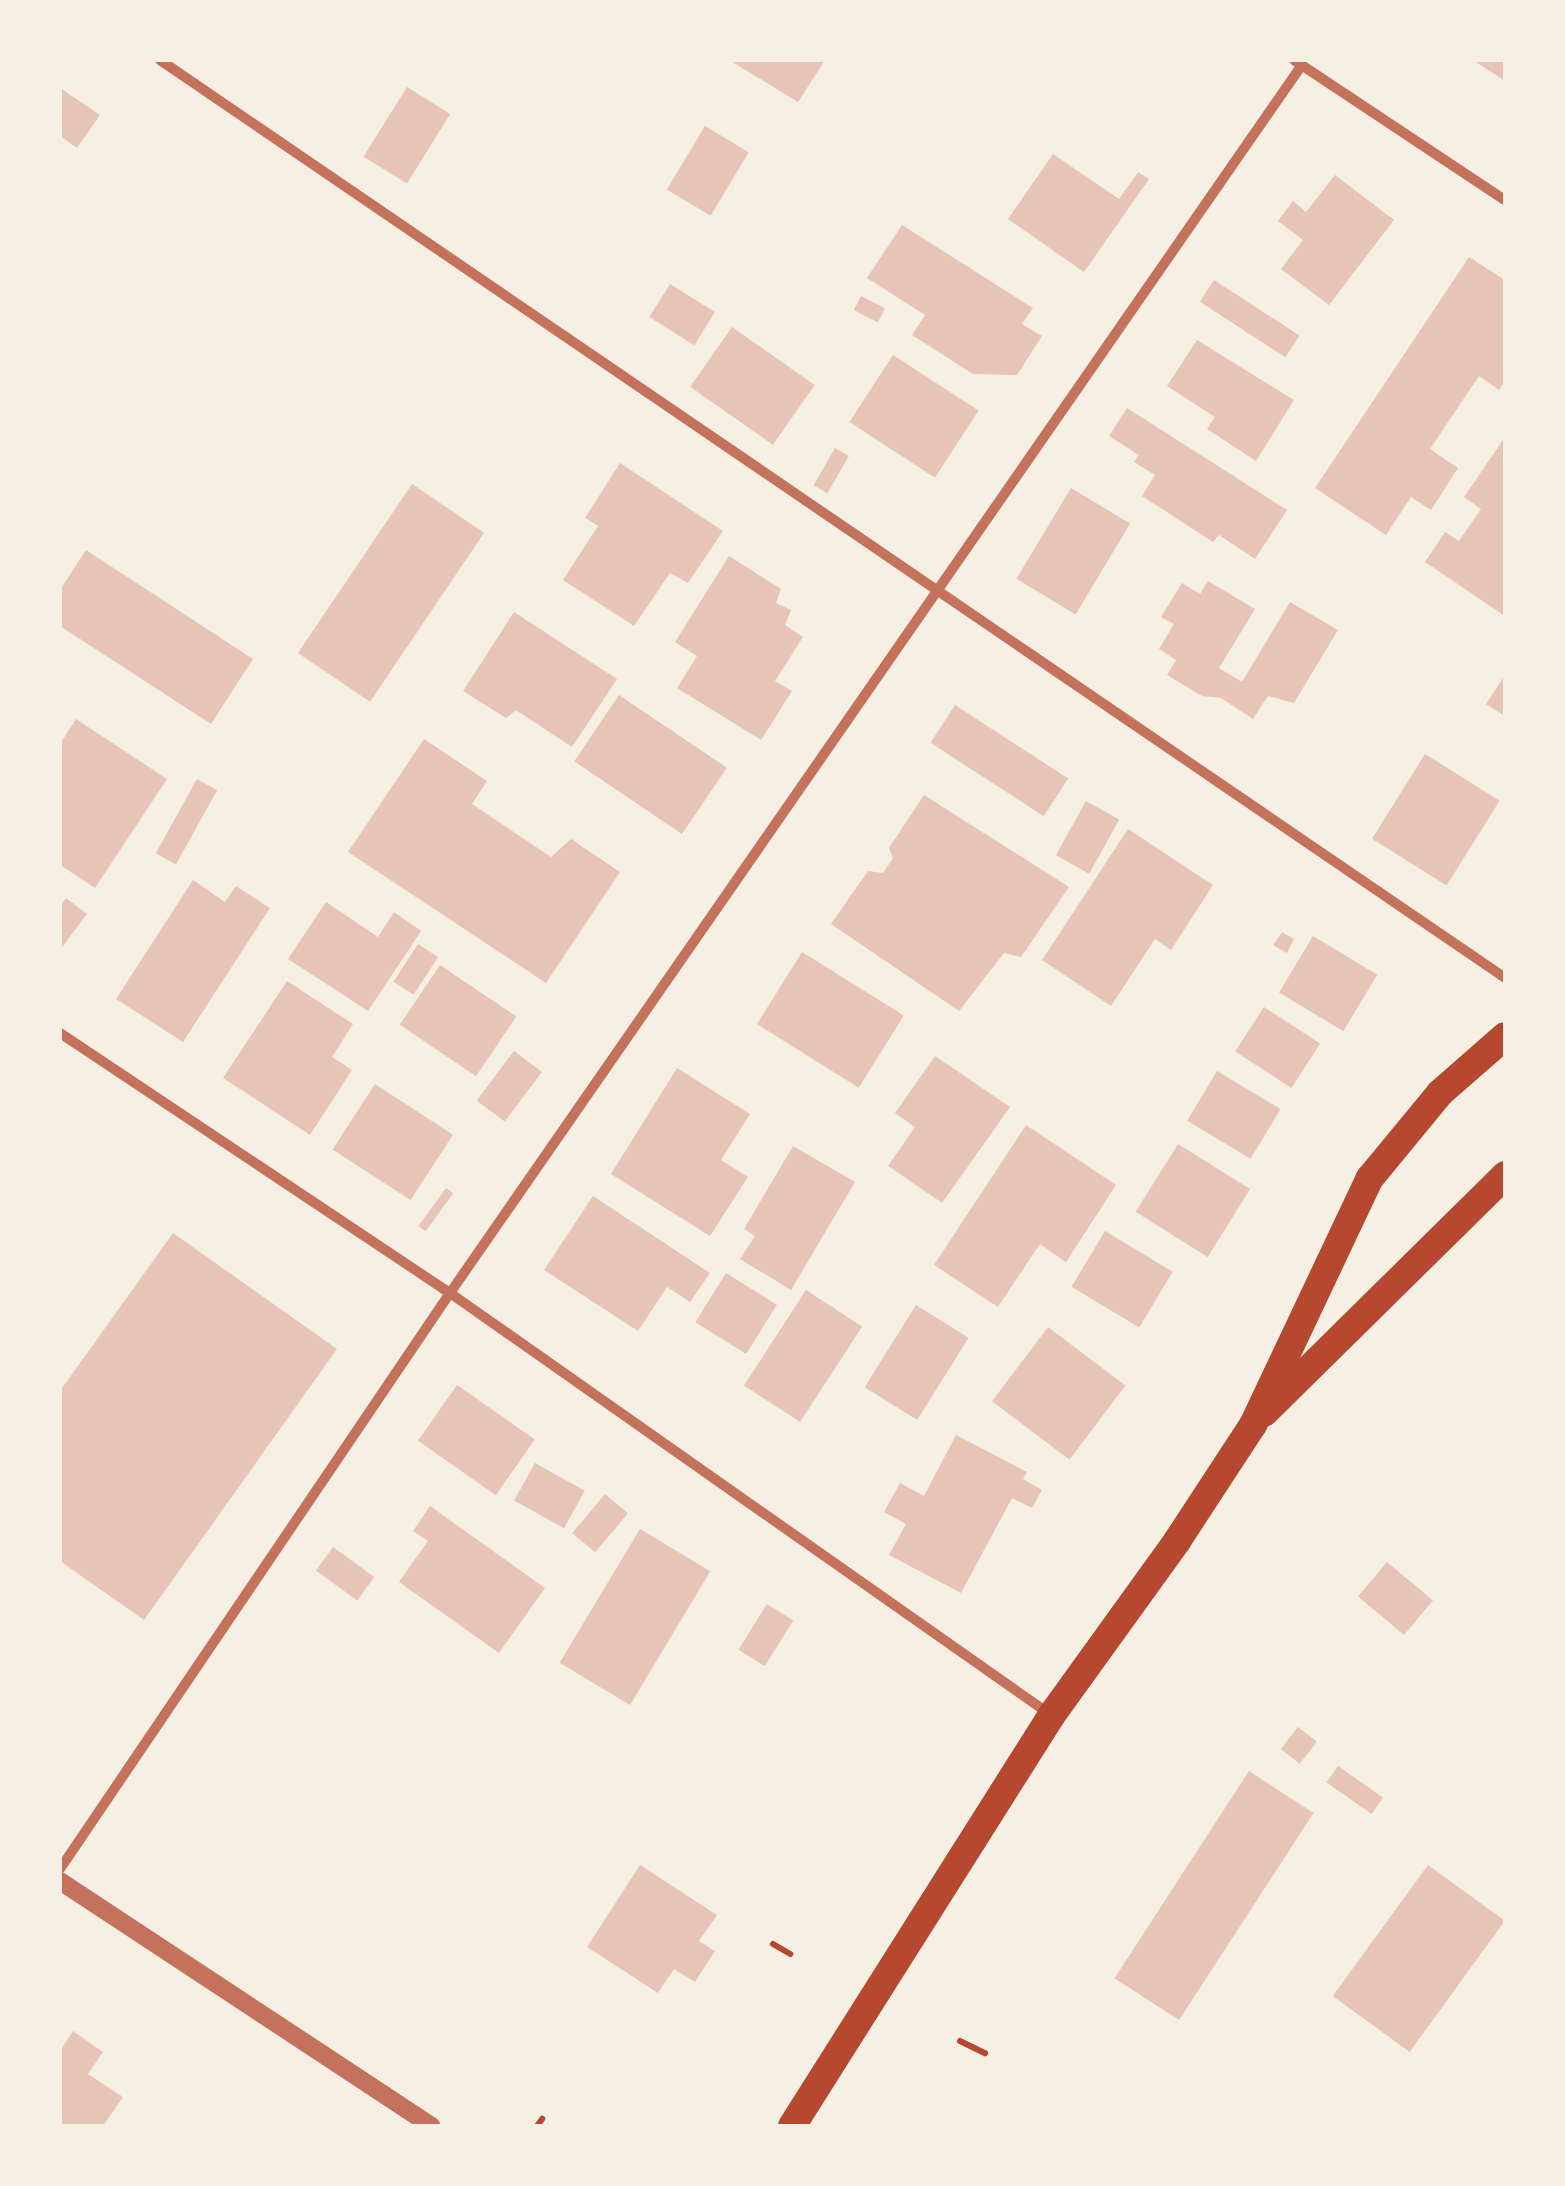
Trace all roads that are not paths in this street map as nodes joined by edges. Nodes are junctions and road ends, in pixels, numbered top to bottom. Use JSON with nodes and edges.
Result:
{"nodes":[{"id":1,"x":160,"y":60,"type":"edge"},
{"id":2,"x":1298,"y":62,"type":"edge"},
{"id":3,"x":1505,"y":200,"type":"edge"},
{"id":4,"x":939,"y":589,"type":"junction"},
{"id":5,"x":1505,"y":978,"type":"edge"},
{"id":6,"x":60,"y":1033,"type":"edge"},
{"id":7,"x":1505,"y":1036,"type":"edge"},
{"id":8,"x":1505,"y":1175,"type":"edge"},
{"id":9,"x":450,"y":1293,"type":"junction"},
{"id":10,"x":1253,"y":1424,"type":"junction"},
{"id":11,"x":1052,"y":1716,"type":"junction"},
{"id":12,"x":60,"y":1870,"type":"edge"},
{"id":13,"x":60,"y":1881,"type":"edge"},
{"id":14,"x":432,"y":2126,"type":"edge"},
{"id":15,"x":792,"y":2126,"type":"edge"}],
"edges":[{"from":1,"to":4,"type":"street"},
{"from":2,"to":3,"type":"street"},
{"from":2,"to":4,"type":"street"},
{"from":4,"to":5,"type":"street"},
{"from":4,"to":9,"type":"street"},
{"from":6,"to":9,"type":"street"},
{"from":7,"to":10,"type":"highway"},
{"from":8,"to":10,"type":"highway"},
{"from":9,"to":11,"type":"street"},
{"from":9,"to":12,"type":"street"},
{"from":10,"to":11,"type":"highway"},
{"from":11,"to":15,"type":"highway"},
{"from":13,"to":14,"type":"street"}]}
